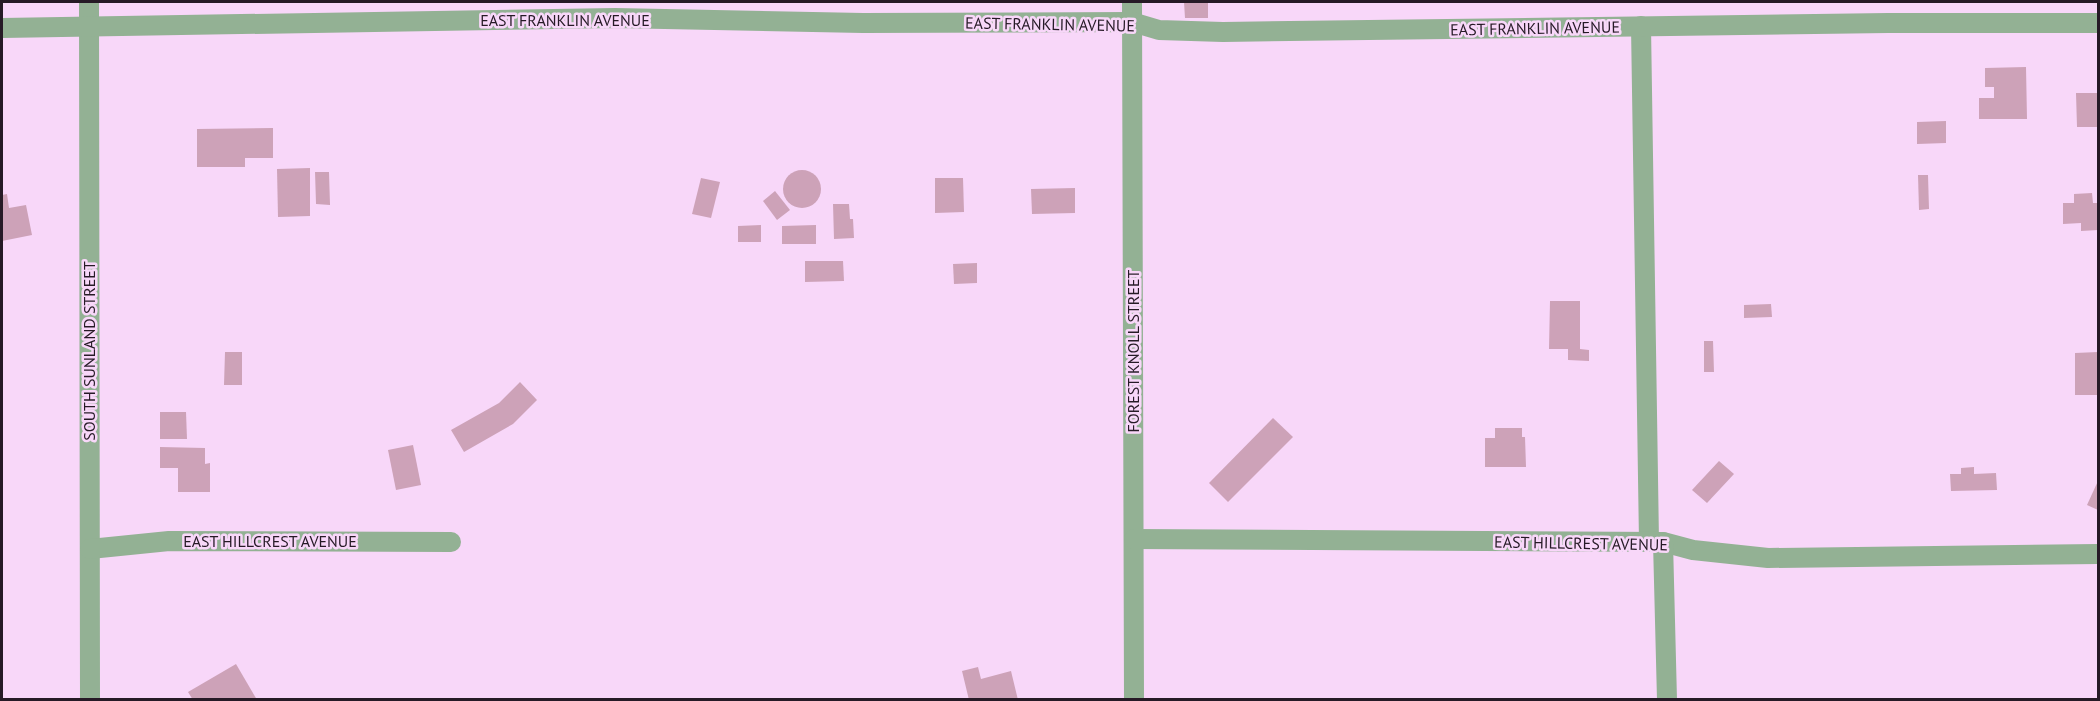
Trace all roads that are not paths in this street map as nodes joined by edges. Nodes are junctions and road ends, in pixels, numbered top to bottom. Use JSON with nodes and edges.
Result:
{"nodes":[{"id":1,"x":89,"y":2,"type":"edge"},
{"id":2,"x":1132,"y":2,"type":"edge"},
{"id":3,"x":615,"y":10,"type":"edge"},
{"id":4,"x":1132,"y":22,"type":"junction"},
{"id":5,"x":2098,"y":22,"type":"edge"},
{"id":6,"x":90,"y":26,"type":"junction"},
{"id":7,"x":1641,"y":26,"type":"junction"},
{"id":8,"x":2,"y":28,"type":"edge"},
{"id":9,"x":1134,"y":539,"type":"junction"},
{"id":10,"x":451,"y":542,"type":"dead end"},
{"id":11,"x":1656,"y":542,"type":"junction"},
{"id":12,"x":90,"y":549,"type":"junction"},
{"id":13,"x":2098,"y":554,"type":"edge"},
{"id":14,"x":90,"y":699,"type":"edge"},
{"id":15,"x":1134,"y":699,"type":"edge"},
{"id":16,"x":1667,"y":699,"type":"edge"}],
"edges":[{"from":1,"to":6,"type":"street","name":"SOUTH SUNLAND STREET"},
{"from":2,"to":4,"type":"street","name":"FOREST KNOLL STREET"},
{"from":3,"to":4,"type":"street","name":"EAST FRANKLIN AVENUE"},
{"from":3,"to":6,"type":"street","name":"EAST FRANKLIN AVENUE"},
{"from":4,"to":7,"type":"street","name":"EAST FRANKLIN AVENUE"},
{"from":4,"to":9,"type":"street","name":"FOREST KNOLL STREET"},
{"from":5,"to":7,"type":"street","name":"EAST FRANKLIN AVENUE"},
{"from":6,"to":8,"type":"street","name":"EAST FRANKLIN AVENUE"},
{"from":6,"to":12,"type":"street","name":"SOUTH SUNLAND STREET"},
{"from":7,"to":11,"type":"street"},
{"from":9,"to":11,"type":"street","name":"EAST HILLCREST AVENUE"},
{"from":9,"to":15,"type":"street","name":"FOREST KNOLL STREET"},
{"from":10,"to":12,"type":"street","name":"EAST HILLCREST AVENUE"},
{"from":11,"to":13,"type":"street","name":"EAST HILLCREST AVENUE"},
{"from":11,"to":16,"type":"street"},
{"from":12,"to":14,"type":"street","name":"SOUTH SUNLAND STREET"}]}
